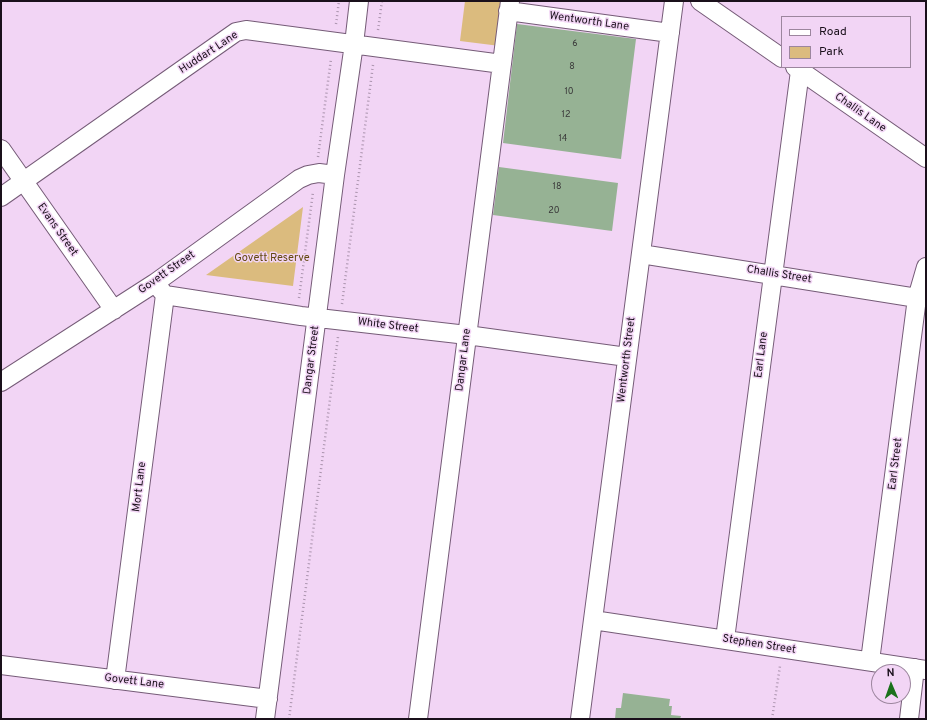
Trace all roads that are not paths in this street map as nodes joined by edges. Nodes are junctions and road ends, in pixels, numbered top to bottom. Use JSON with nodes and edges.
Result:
{"nodes":[{"id":1,"x":359,"y":1,"type":"edge"},
{"id":2,"x":674,"y":1,"type":"edge"},
{"id":3,"x":700,"y":1,"type":"edge"},
{"id":4,"x":509,"y":6,"type":"edge"},
{"id":5,"x":670,"y":34,"type":"junction"},
{"id":6,"x":354,"y":44,"type":"junction"},
{"id":7,"x":781,"y":57,"type":"edge"},
{"id":8,"x":502,"y":64,"type":"junction"},
{"id":9,"x":798,"y":69,"type":"edge"},
{"id":10,"x":1,"y":149,"type":"edge"},
{"id":11,"x":926,"y":158,"type":"edge"},
{"id":12,"x":335,"y":175,"type":"junction"},
{"id":13,"x":23,"y":181,"type":"junction"},
{"id":14,"x":1,"y":197,"type":"edge"},
{"id":15,"x":641,"y":254,"type":"junction"},
{"id":16,"x":926,"y":267,"type":"edge"},
{"id":17,"x":773,"y":274,"type":"junction"},
{"id":18,"x":160,"y":289,"type":"junction"},
{"id":19,"x":917,"y":298,"type":"junction"},
{"id":20,"x":114,"y":310,"type":"junction"},
{"id":21,"x":318,"y":318,"type":"junction"},
{"id":22,"x":467,"y":336,"type":"junction"},
{"id":23,"x":627,"y":357,"type":"junction"},
{"id":24,"x":1,"y":382,"type":"edge"},
{"id":25,"x":593,"y":620,"type":"junction"},
{"id":26,"x":725,"y":639,"type":"junction"},
{"id":27,"x":870,"y":661,"type":"junction"},
{"id":28,"x":1,"y":665,"type":"edge"},
{"id":29,"x":921,"y":669,"type":"edge"},
{"id":30,"x":115,"y":680,"type":"junction"},
{"id":31,"x":268,"y":699,"type":"junction"},
{"id":32,"x":265,"y":719,"type":"edge"},
{"id":33,"x":418,"y":719,"type":"edge"},
{"id":34,"x":580,"y":719,"type":"edge"},
{"id":35,"x":909,"y":719,"type":"edge"}],
"edges":[{"from":1,"to":6,"type":"street","name":"Dangar Street"},
{"from":2,"to":5,"type":"street","name":"Wentworth Street"},
{"from":3,"to":7,"type":"street"},
{"from":4,"to":5,"type":"street","name":"Wentworth Lane"},
{"from":4,"to":8,"type":"street","name":"Dangar Lane"},
{"from":5,"to":15,"type":"street","name":"Wentworth Street"},
{"from":6,"to":8,"type":"street","name":"Huddart Lane"},
{"from":6,"to":12,"type":"street","name":"Dangar Street"},
{"from":6,"to":13,"type":"street","name":"Huddart Lane"},
{"from":8,"to":22,"type":"street","name":"Dangar Lane"},
{"from":9,"to":11,"type":"street","name":"Challis Lane"},
{"from":9,"to":17,"type":"street","name":"Earl Lane"},
{"from":10,"to":13,"type":"street","name":"Evans Street"},
{"from":12,"to":18,"type":"street","name":"Govett Street"},
{"from":12,"to":21,"type":"street","name":"Dangar Street"},
{"from":13,"to":14,"type":"street","name":"Huddart Lane"},
{"from":13,"to":20,"type":"street","name":"Evans Street"},
{"from":15,"to":17,"type":"street","name":"Challis Street"},
{"from":15,"to":23,"type":"street","name":"Wentworth Street"},
{"from":16,"to":19,"type":"street","name":"Earl Street"},
{"from":17,"to":19,"type":"street","name":"Challis Street"},
{"from":17,"to":26,"type":"street","name":"Earl Lane"},
{"from":18,"to":20,"type":"street","name":"Govett Street"},
{"from":18,"to":21,"type":"street","name":"White Street"},
{"from":18,"to":30,"type":"street","name":"Mort Lane"},
{"from":19,"to":27,"type":"street","name":"Earl Street"},
{"from":20,"to":24,"type":"street","name":"Govett Street"},
{"from":21,"to":22,"type":"street","name":"White Street"},
{"from":21,"to":31,"type":"street","name":"Dangar Street"},
{"from":22,"to":23,"type":"street","name":"White Street"},
{"from":22,"to":33,"type":"street","name":"Dangar Lane"},
{"from":23,"to":25,"type":"street","name":"Wentworth Street"},
{"from":25,"to":26,"type":"street","name":"Stephen Street"},
{"from":25,"to":34,"type":"street","name":"Wentworth Street"},
{"from":26,"to":27,"type":"street","name":"Stephen Street"},
{"from":27,"to":29,"type":"street","name":"Stephen Street"},
{"from":28,"to":30,"type":"street","name":"Govett Lane"},
{"from":29,"to":35,"type":"street"},
{"from":30,"to":31,"type":"street","name":"Govett Lane"},
{"from":31,"to":32,"type":"street","name":"Dangar Street"}]}
